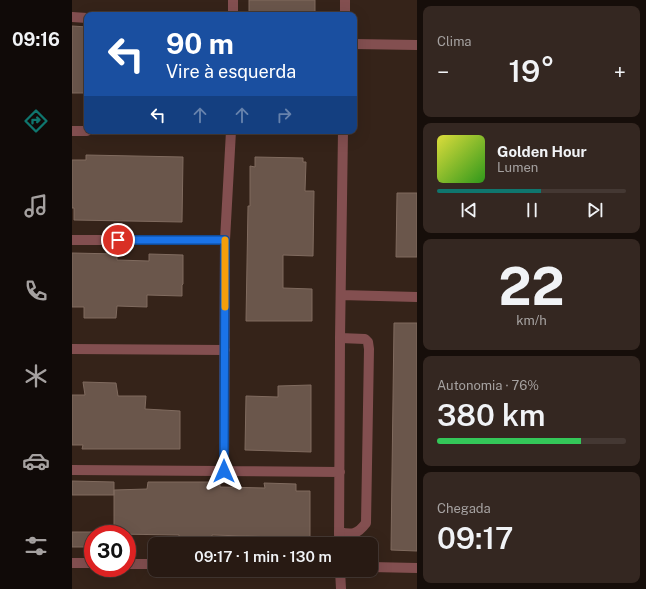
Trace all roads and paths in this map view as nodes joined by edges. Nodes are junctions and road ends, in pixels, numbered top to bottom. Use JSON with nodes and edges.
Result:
{"nodes":[{"id":1,"x":233,"y":0,"type":"edge"},
{"id":2,"x":345,"y":0,"type":"edge"},
{"id":3,"x":233,"y":12,"type":"edge"},
{"id":4,"x":345,"y":12,"type":"edge"},
{"id":5,"x":72,"y":17,"type":"edge"},
{"id":6,"x":84,"y":18,"type":"edge"},
{"id":7,"x":357,"y":44,"type":"edge"},
{"id":8,"x":417,"y":45,"type":"edge"},
{"id":9,"x":84,"y":130,"type":"edge"},
{"id":10,"x":72,"y":131,"type":"edge"},
{"id":11,"x":231,"y":134,"type":"edge"},
{"id":12,"x":343,"y":134,"type":"edge"},
{"id":13,"x":72,"y":240,"type":"edge"},
{"id":14,"x":225,"y":240,"type":"junction"},
{"id":15,"x":341,"y":295,"type":"junction"},
{"id":16,"x":417,"y":297,"type":"edge"},
{"id":17,"x":340,"y":338,"type":"junction"},
{"id":18,"x":72,"y":349,"type":"edge"},
{"id":19,"x":225,"y":350,"type":"junction"},
{"id":20,"x":72,"y":470,"type":"edge"},
{"id":21,"x":224,"y":471,"type":"junction"},
{"id":22,"x":340,"y":472,"type":"junction"},
{"id":23,"x":339,"y":532,"type":"junction"},
{"id":24,"x":339,"y":537,"type":"edge"},
{"id":25,"x":72,"y":563,"type":"edge"},
{"id":26,"x":84,"y":563,"type":"edge"},
{"id":27,"x":136,"y":564,"type":"edge"},
{"id":28,"x":148,"y":564,"type":"edge"},
{"id":29,"x":378,"y":568,"type":"edge"},
{"id":30,"x":417,"y":568,"type":"edge"},
{"id":31,"x":340,"y":577,"type":"edge"},
{"id":32,"x":341,"y":589,"type":"edge"}],
"edges":[{"from":1,"to":3,"type":"street"},
{"from":2,"to":4,"type":"street"},
{"from":5,"to":6,"type":"street"},
{"from":7,"to":8,"type":"street"},
{"from":9,"to":10,"type":"street"},
{"from":11,"to":14,"type":"street"},
{"from":12,"to":15,"type":"street"},
{"from":13,"to":14,"type":"street"},
{"from":14,"to":19,"type":"street"},
{"from":15,"to":16,"type":"street"},
{"from":15,"to":17,"type":"street"},
{"from":17,"to":22,"type":"street"},
{"from":17,"to":23,"type":"street"},
{"from":18,"to":19,"type":"street"},
{"from":19,"to":21,"type":"street"},
{"from":20,"to":21,"type":"street"},
{"from":21,"to":22,"type":"street"},
{"from":22,"to":23,"type":"street"},
{"from":23,"to":24,"type":"street"},
{"from":25,"to":26,"type":"street"},
{"from":27,"to":28,"type":"street"},
{"from":29,"to":30,"type":"street"},
{"from":31,"to":32,"type":"street"}]}
